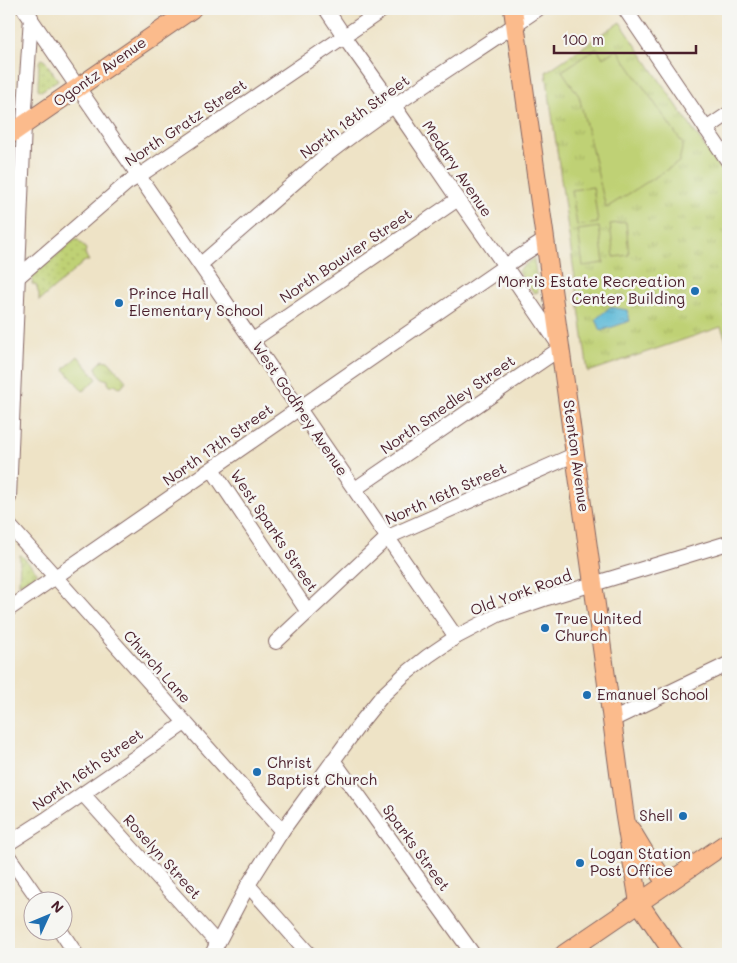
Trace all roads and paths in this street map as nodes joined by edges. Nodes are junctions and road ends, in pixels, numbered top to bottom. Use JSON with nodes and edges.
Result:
{"nodes":[{"id":1,"x":192,"y":9,"type":"edge"},
{"id":2,"x":326,"y":9,"type":"edge"},
{"id":3,"x":384,"y":9,"type":"edge"},
{"id":4,"x":538,"y":9,"type":"edge"},
{"id":5,"x":625,"y":9,"type":"edge"},
{"id":6,"x":28,"y":12,"type":"edge"},
{"id":7,"x":514,"y":16,"type":"edge"},
{"id":8,"x":344,"y":36,"type":"junction"},
{"id":9,"x":79,"y":87,"type":"junction"},
{"id":10,"x":394,"y":106,"type":"junction"},
{"id":11,"x":728,"y":114,"type":"edge"},
{"id":12,"x":24,"y":124,"type":"junction"},
{"id":13,"x":706,"y":129,"type":"junction"},
{"id":14,"x":9,"y":135,"type":"edge"},
{"id":15,"x":728,"y":161,"type":"edge"},
{"id":16,"x":139,"y":176,"type":"junction"},
{"id":17,"x":458,"y":199,"type":"junction"},
{"id":18,"x":545,"y":240,"type":"junction"},
{"id":19,"x":201,"y":264,"type":"junction"},
{"id":20,"x":505,"y":266,"type":"junction"},
{"id":21,"x":17,"y":278,"type":"junction"},
{"id":22,"x":252,"y":340,"type":"junction"},
{"id":23,"x":561,"y":348,"type":"junction"},
{"id":24,"x":300,"y":408,"type":"junction"},
{"id":25,"x":576,"y":454,"type":"junction"},
{"id":26,"x":212,"y":469,"type":"junction"},
{"id":27,"x":355,"y":490,"type":"junction"},
{"id":28,"x":9,"y":498,"type":"edge"},
{"id":29,"x":9,"y":525,"type":"edge"},
{"id":30,"x":388,"y":537,"type":"junction"},
{"id":31,"x":728,"y":543,"type":"edge"},
{"id":32,"x":55,"y":577,"type":"junction"},
{"id":33,"x":594,"y":584,"type":"junction"},
{"id":34,"x":9,"y":609,"type":"edge"},
{"id":35,"x":308,"y":612,"type":"junction"},
{"id":36,"x":456,"y":637,"type":"junction"},
{"id":37,"x":276,"y":642,"type":"dead end"},
{"id":38,"x":728,"y":664,"type":"edge"},
{"id":39,"x":612,"y":720,"type":"junction"},
{"id":40,"x":186,"y":723,"type":"junction"},
{"id":41,"x":333,"y":760,"type":"junction"},
{"id":42,"x":83,"y":794,"type":"junction"},
{"id":43,"x":624,"y":811,"type":"junction"},
{"id":44,"x":282,"y":832,"type":"junction"},
{"id":45,"x":728,"y":842,"type":"edge"},
{"id":46,"x":9,"y":843,"type":"edge"},
{"id":47,"x":9,"y":857,"type":"edge"},
{"id":48,"x":667,"y":884,"type":"junction"},
{"id":49,"x":248,"y":885,"type":"junction"},
{"id":50,"x":32,"y":890,"type":"edge"},
{"id":51,"x":639,"y":903,"type":"junction"},
{"id":52,"x":67,"y":940,"type":"edge"},
{"id":53,"x":215,"y":948,"type":"edge"},
{"id":54,"x":76,"y":954,"type":"edge"},
{"id":55,"x":309,"y":954,"type":"edge"},
{"id":56,"x":472,"y":954,"type":"edge"},
{"id":57,"x":564,"y":954,"type":"edge"},
{"id":58,"x":674,"y":954,"type":"edge"}],
"edges":[{"from":1,"to":9,"type":"main road","name":"Ogontz Avenue"},
{"from":2,"to":8,"type":"street","name":"Medary Avenue"},
{"from":3,"to":8,"type":"street","name":"North Gratz Street"},
{"from":4,"to":7,"type":"street","name":"North 18th Street"},
{"from":5,"to":13,"type":"street"},
{"from":6,"to":9,"type":"street","name":"West Godfrey Avenue"},
{"from":6,"to":12,"type":"street"},
{"from":7,"to":10,"type":"street","name":"North 18th Street"},
{"from":7,"to":18,"type":"main road","name":"Stenton Avenue"},
{"from":8,"to":10,"type":"street","name":"Medary Avenue"},
{"from":8,"to":16,"type":"street","name":"North Gratz Street"},
{"from":9,"to":12,"type":"main road","name":"Ogontz Avenue"},
{"from":9,"to":16,"type":"street","name":"West Godfrey Avenue"},
{"from":10,"to":17,"type":"street","name":"Medary Avenue"},
{"from":10,"to":19,"type":"street","name":"North 18th Street"},
{"from":11,"to":13,"type":"street"},
{"from":12,"to":14,"type":"main road","name":"Ogontz Avenue"},
{"from":12,"to":21,"type":"street"},
{"from":13,"to":15,"type":"street"},
{"from":16,"to":19,"type":"street","name":"West Godfrey Avenue"},
{"from":16,"to":21,"type":"street","name":"North Gratz Street"},
{"from":17,"to":20,"type":"street","name":"Medary Avenue"},
{"from":17,"to":22,"type":"street","name":"North Bouvier Street"},
{"from":18,"to":20,"type":"street","name":"North 17th Street"},
{"from":18,"to":23,"type":"main road","name":"Stenton Avenue"},
{"from":19,"to":22,"type":"street","name":"West Godfrey Avenue"},
{"from":20,"to":23,"type":"street","name":"Medary Avenue"},
{"from":20,"to":24,"type":"street","name":"North 17th Street"},
{"from":21,"to":28,"type":"street"},
{"from":22,"to":24,"type":"street","name":"West Godfrey Avenue"},
{"from":23,"to":25,"type":"main road","name":"Stenton Avenue"},
{"from":23,"to":27,"type":"street","name":"North Smedley Street"},
{"from":24,"to":26,"type":"street","name":"North 17th Street"},
{"from":24,"to":27,"type":"street","name":"West Godfrey Avenue"},
{"from":25,"to":30,"type":"street","name":"North 16th Street"},
{"from":25,"to":33,"type":"main road","name":"Stenton Avenue"},
{"from":26,"to":32,"type":"street","name":"North 17th Street"},
{"from":26,"to":35,"type":"street","name":"West Sparks Street"},
{"from":27,"to":30,"type":"street","name":"West Godfrey Avenue"},
{"from":29,"to":32,"type":"street","name":"Church Lane"},
{"from":30,"to":35,"type":"street","name":"North 16th Street"},
{"from":30,"to":36,"type":"street","name":"West Godfrey Avenue"},
{"from":31,"to":33,"type":"street","name":"Old York Road"},
{"from":32,"to":34,"type":"street","name":"North 17th Street"},
{"from":32,"to":40,"type":"street","name":"Church Lane"},
{"from":33,"to":36,"type":"street","name":"Old York Road"},
{"from":33,"to":39,"type":"main road","name":"Stenton Avenue"},
{"from":35,"to":37,"type":"street","name":"North 16th Street"},
{"from":36,"to":41,"type":"street","name":"Old York Road"},
{"from":38,"to":39,"type":"street"},
{"from":39,"to":43,"type":"main road","name":"Stenton Avenue"},
{"from":40,"to":42,"type":"street","name":"North 16th Street"},
{"from":40,"to":44,"type":"street","name":"Church Lane"},
{"from":41,"to":44,"type":"street","name":"Old York Road"},
{"from":41,"to":56,"type":"street","name":"Sparks Street"},
{"from":42,"to":46,"type":"street","name":"North 16th Street"},
{"from":42,"to":53,"type":"street","name":"Roselyn Street"},
{"from":43,"to":48,"type":"main road"},
{"from":43,"to":51,"type":"main road","name":"Stenton Avenue"},
{"from":44,"to":49,"type":"street","name":"Old York Road"},
{"from":45,"to":48,"type":"main road"},
{"from":47,"to":50,"type":"street"},
{"from":48,"to":51,"type":"main road"},
{"from":49,"to":53,"type":"street","name":"Old York Road"},
{"from":49,"to":55,"type":"street"},
{"from":51,"to":57,"type":"main road"},
{"from":51,"to":58,"type":"main road"},
{"from":52,"to":54,"type":"street"}]}
